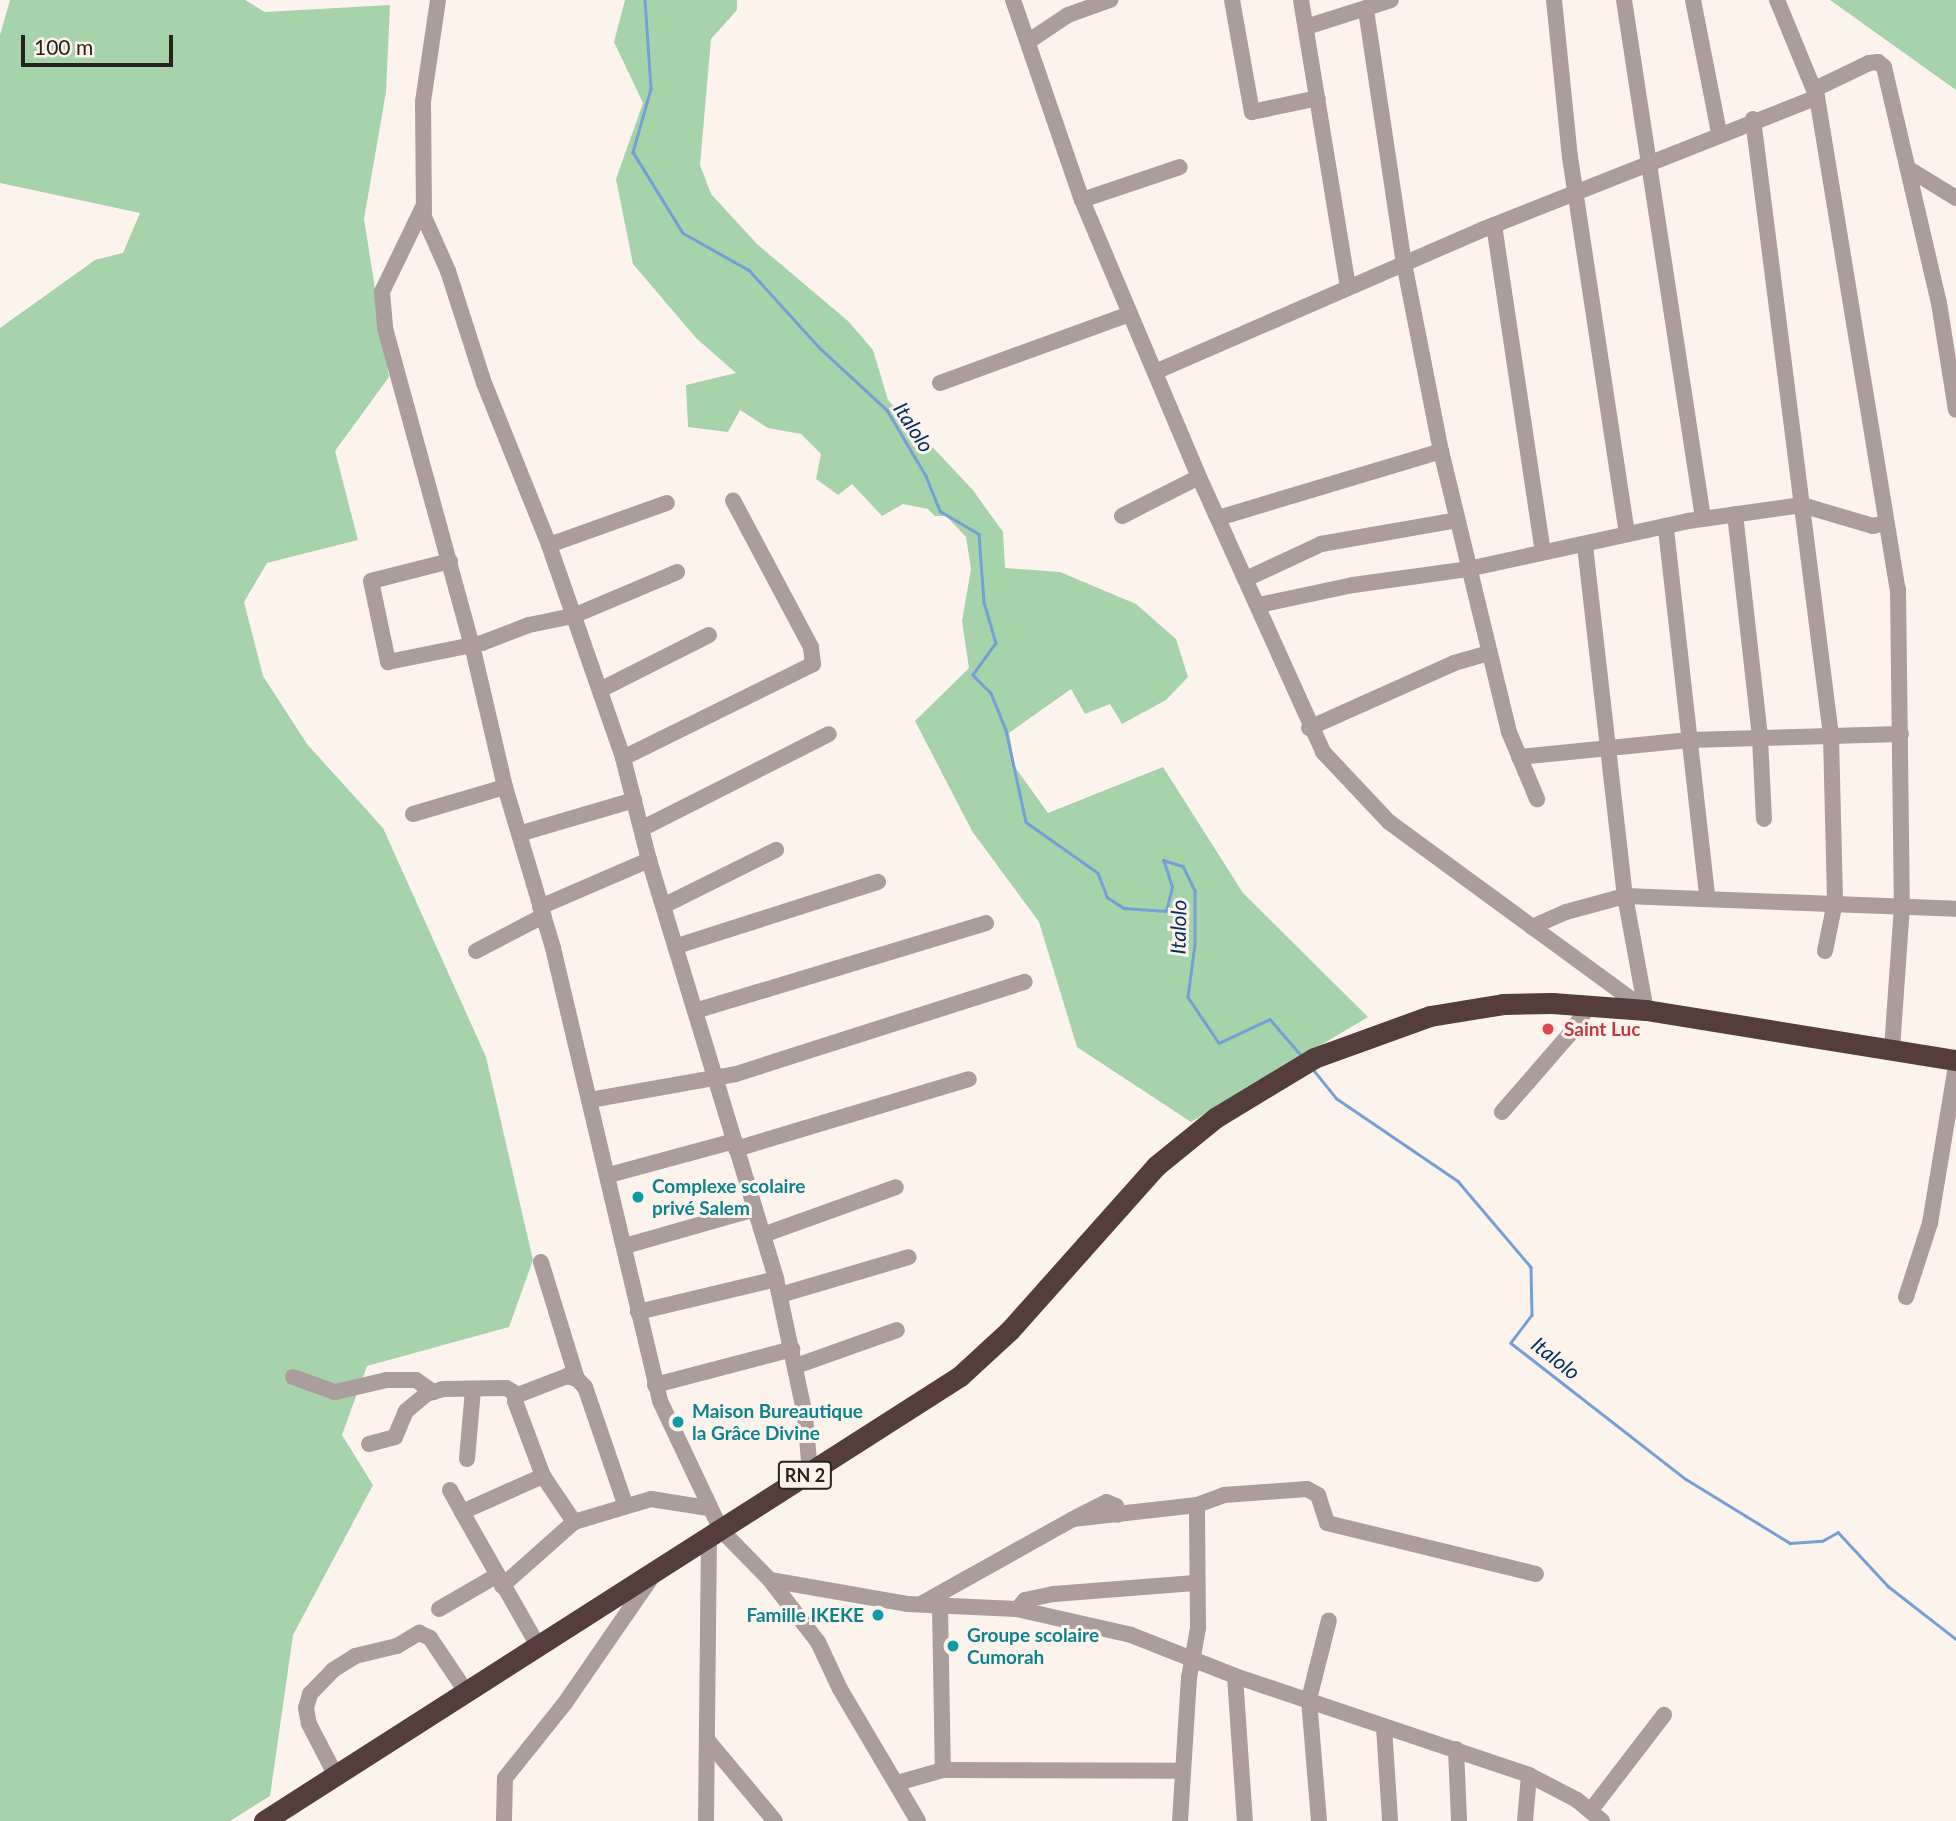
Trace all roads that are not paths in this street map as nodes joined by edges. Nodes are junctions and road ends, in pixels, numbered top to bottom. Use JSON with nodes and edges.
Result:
{"nodes":[{"id":1,"x":438,"y":0,"type":"edge"},
{"id":2,"x":1013,"y":0,"type":"edge"},
{"id":3,"x":1110,"y":0,"type":"edge"},
{"id":4,"x":1232,"y":0,"type":"edge"},
{"id":5,"x":1301,"y":0,"type":"edge"},
{"id":6,"x":1554,"y":0,"type":"edge"},
{"id":7,"x":1624,"y":0,"type":"edge"},
{"id":8,"x":1693,"y":0,"type":"edge"},
{"id":9,"x":1777,"y":0,"type":"edge"},
{"id":10,"x":1378,"y":4,"type":"edge"},
{"id":11,"x":1306,"y":27,"type":"junction"},
{"id":12,"x":1029,"y":41,"type":"junction"},
{"id":13,"x":1816,"y":93,"type":"junction"},
{"id":14,"x":1318,"y":98,"type":"junction"},
{"id":15,"x":1753,"y":119,"type":"junction"},
{"id":16,"x":1719,"y":133,"type":"junction"},
{"id":17,"x":1648,"y":162,"type":"junction"},
{"id":18,"x":1180,"y":167,"type":"dead end"},
{"id":19,"x":1909,"y":169,"type":"junction"},
{"id":20,"x":1576,"y":194,"type":"junction"},
{"id":21,"x":1956,"y":198,"type":"edge"},
{"id":22,"x":1082,"y":200,"type":"junction"},
{"id":23,"x":423,"y":207,"type":"junction"},
{"id":24,"x":1494,"y":225,"type":"junction"},
{"id":25,"x":1404,"y":263,"type":"junction"},
{"id":26,"x":1348,"y":287,"type":"junction"},
{"id":27,"x":1130,"y":313,"type":"junction"},
{"id":28,"x":1155,"y":372,"type":"junction"},
{"id":29,"x":940,"y":383,"type":"dead end"},
{"id":30,"x":1956,"y":410,"type":"edge"},
{"id":31,"x":1441,"y":451,"type":"junction"},
{"id":32,"x":1199,"y":477,"type":"junction"},
{"id":33,"x":733,"y":500,"type":"dead end"},
{"id":34,"x":667,"y":503,"type":"dead end"},
{"id":35,"x":1802,"y":505,"type":"junction"},
{"id":36,"x":1735,"y":514,"type":"junction"},
{"id":37,"x":1122,"y":516,"type":"dead end"},
{"id":38,"x":1219,"y":517,"type":"junction"},
{"id":39,"x":1703,"y":519,"type":"junction"},
{"id":40,"x":1457,"y":520,"type":"junction"},
{"id":41,"x":1885,"y":523,"type":"junction"},
{"id":42,"x":1666,"y":529,"type":"junction"},
{"id":43,"x":1628,"y":533,"type":"junction"},
{"id":44,"x":549,"y":545,"type":"junction"},
{"id":45,"x":1585,"y":546,"type":"junction"},
{"id":46,"x":1543,"y":551,"type":"junction"},
{"id":47,"x":450,"y":561,"type":"junction"},
{"id":48,"x":1468,"y":569,"type":"junction"},
{"id":49,"x":677,"y":572,"type":"dead end"},
{"id":50,"x":1246,"y":579,"type":"junction"},
{"id":51,"x":1259,"y":605,"type":"junction"},
{"id":52,"x":573,"y":616,"type":"junction"},
{"id":53,"x":709,"y":635,"type":"dead end"},
{"id":54,"x":472,"y":645,"type":"junction"},
{"id":55,"x":1488,"y":653,"type":"junction"},
{"id":56,"x":600,"y":690,"type":"junction"},
{"id":57,"x":1309,"y":728,"type":"junction"},
{"id":58,"x":829,"y":734,"type":"dead end"},
{"id":59,"x":1900,"y":734,"type":"junction"},
{"id":60,"x":1831,"y":736,"type":"junction"},
{"id":61,"x":1760,"y":738,"type":"junction"},
{"id":62,"x":1689,"y":740,"type":"junction"},
{"id":63,"x":1605,"y":746,"type":"junction"},
{"id":64,"x":1519,"y":757,"type":"junction"},
{"id":65,"x":623,"y":758,"type":"junction"},
{"id":66,"x":505,"y":786,"type":"junction"},
{"id":67,"x":1536,"y":799,"type":"dead end"},
{"id":68,"x":634,"y":800,"type":"junction"},
{"id":69,"x":413,"y":814,"type":"dead end"},
{"id":70,"x":1764,"y":819,"type":"dead end"},
{"id":71,"x":643,"y":828,"type":"junction"},
{"id":72,"x":522,"y":833,"type":"junction"},
{"id":73,"x":776,"y":850,"type":"dead end"},
{"id":74,"x":649,"y":860,"type":"junction"},
{"id":75,"x":878,"y":881,"type":"dead end"},
{"id":76,"x":1625,"y":896,"type":"junction"},
{"id":77,"x":1707,"y":896,"type":"junction"},
{"id":78,"x":1835,"y":902,"type":"junction"},
{"id":79,"x":665,"y":905,"type":"junction"},
{"id":80,"x":1902,"y":906,"type":"junction"},
{"id":81,"x":1956,"y":909,"type":"edge"},
{"id":82,"x":541,"y":911,"type":"junction"},
{"id":83,"x":986,"y":923,"type":"dead end"},
{"id":84,"x":1532,"y":927,"type":"junction"},
{"id":85,"x":677,"y":947,"type":"junction"},
{"id":86,"x":476,"y":951,"type":"dead end"},
{"id":87,"x":1825,"y":951,"type":"dead end"},
{"id":88,"x":1026,"y":982,"type":"dead end"},
{"id":89,"x":1590,"y":1004,"type":"junction"},
{"id":90,"x":1646,"y":1010,"type":"junction"},
{"id":91,"x":695,"y":1011,"type":"junction"},
{"id":92,"x":1892,"y":1049,"type":"junction"},
{"id":93,"x":1956,"y":1060,"type":"edge"},
{"id":94,"x":1956,"y":1066,"type":"edge"},
{"id":95,"x":715,"y":1079,"type":"junction"},
{"id":96,"x":969,"y":1079,"type":"dead end"},
{"id":97,"x":590,"y":1101,"type":"junction"},
{"id":98,"x":1502,"y":1112,"type":"dead end"},
{"id":99,"x":735,"y":1145,"type":"junction"},
{"id":100,"x":609,"y":1175,"type":"junction"},
{"id":101,"x":896,"y":1187,"type":"dead end"},
{"id":102,"x":755,"y":1209,"type":"junction"},
{"id":103,"x":763,"y":1235,"type":"junction"},
{"id":104,"x":625,"y":1246,"type":"junction"},
{"id":105,"x":909,"y":1257,"type":"dead end"},
{"id":106,"x":541,"y":1262,"type":"dead end"},
{"id":107,"x":778,"y":1287,"type":"junction"},
{"id":108,"x":1906,"y":1297,"type":"dead end"},
{"id":109,"x":638,"y":1312,"type":"junction"},
{"id":110,"x":897,"y":1331,"type":"dead end"},
{"id":111,"x":792,"y":1349,"type":"junction"},
{"id":112,"x":796,"y":1366,"type":"junction"},
{"id":113,"x":293,"y":1377,"type":"dead end"},
{"id":114,"x":577,"y":1379,"type":"junction"},
{"id":115,"x":655,"y":1385,"type":"junction"},
{"id":116,"x":473,"y":1389,"type":"junction"},
{"id":117,"x":433,"y":1392,"type":"junction"},
{"id":118,"x":518,"y":1395,"type":"junction"},
{"id":119,"x":369,"y":1444,"type":"dead end"},
{"id":120,"x":467,"y":1459,"type":"dead end"},
{"id":121,"x":810,"y":1472,"type":"junction"},
{"id":122,"x":544,"y":1476,"type":"junction"},
{"id":123,"x":450,"y":1490,"type":"dead end"},
{"id":124,"x":625,"y":1504,"type":"junction"},
{"id":125,"x":1197,"y":1505,"type":"junction"},
{"id":126,"x":708,"y":1507,"type":"junction"},
{"id":127,"x":462,"y":1512,"type":"junction"},
{"id":128,"x":574,"y":1522,"type":"junction"},
{"id":129,"x":715,"y":1534,"type":"junction"},
{"id":130,"x":655,"y":1573,"type":"junction"},
{"id":131,"x":1536,"y":1574,"type":"dead end"},
{"id":132,"x":770,"y":1580,"type":"junction"},
{"id":133,"x":499,"y":1581,"type":"junction"},
{"id":134,"x":1195,"y":1583,"type":"junction"},
{"id":135,"x":921,"y":1604,"type":"junction"},
{"id":136,"x":940,"y":1606,"type":"junction"},
{"id":137,"x":439,"y":1609,"type":"dead end"},
{"id":138,"x":1017,"y":1609,"type":"junction"},
{"id":139,"x":1329,"y":1620,"type":"dead end"},
{"id":140,"x":538,"y":1646,"type":"junction"},
{"id":141,"x":1192,"y":1660,"type":"junction"},
{"id":142,"x":1235,"y":1676,"type":"junction"},
{"id":143,"x":467,"y":1693,"type":"junction"},
{"id":144,"x":1309,"y":1699,"type":"junction"},
{"id":145,"x":1664,"y":1715,"type":"dead end"},
{"id":146,"x":1384,"y":1727,"type":"junction"},
{"id":147,"x":708,"y":1741,"type":"junction"},
{"id":148,"x":1456,"y":1749,"type":"junction"},
{"id":149,"x":943,"y":1770,"type":"junction"},
{"id":150,"x":1184,"y":1771,"type":"junction"},
{"id":151,"x":1529,"y":1775,"type":"junction"},
{"id":152,"x":336,"y":1776,"type":"junction"},
{"id":153,"x":898,"y":1783,"type":"junction"},
{"id":154,"x":291,"y":1814,"type":"edge"},
{"id":155,"x":1596,"y":1816,"type":"edge"},
{"id":156,"x":264,"y":1821,"type":"edge"},
{"id":157,"x":504,"y":1821,"type":"edge"},
{"id":158,"x":706,"y":1821,"type":"edge"},
{"id":159,"x":775,"y":1821,"type":"edge"},
{"id":160,"x":918,"y":1821,"type":"edge"},
{"id":161,"x":1180,"y":1821,"type":"edge"},
{"id":162,"x":1245,"y":1821,"type":"edge"},
{"id":163,"x":1318,"y":1821,"type":"edge"},
{"id":164,"x":1390,"y":1821,"type":"edge"},
{"id":165,"x":1459,"y":1821,"type":"edge"},
{"id":166,"x":1525,"y":1821,"type":"edge"}],
"edges":[{"from":1,"to":23,"type":"street"},
{"from":2,"to":12,"type":"street"},
{"from":3,"to":12,"type":"street"},
{"from":4,"to":14,"type":"street"},
{"from":5,"to":11,"type":"street"},
{"from":6,"to":20,"type":"street"},
{"from":7,"to":17,"type":"street"},
{"from":8,"to":16,"type":"street"},
{"from":9,"to":13,"type":"street"},
{"from":10,"to":11,"type":"street"},
{"from":10,"to":25,"type":"street"},
{"from":11,"to":14,"type":"street"},
{"from":12,"to":22,"type":"street"},
{"from":13,"to":15,"type":"street"},
{"from":13,"to":19,"type":"street"},
{"from":13,"to":41,"type":"street"},
{"from":14,"to":26,"type":"street"},
{"from":15,"to":16,"type":"street"},
{"from":15,"to":35,"type":"street"},
{"from":16,"to":17,"type":"street"},
{"from":17,"to":20,"type":"street"},
{"from":17,"to":39,"type":"street"},
{"from":18,"to":22,"type":"street"},
{"from":19,"to":21,"type":"street"},
{"from":19,"to":30,"type":"street"},
{"from":20,"to":24,"type":"street"},
{"from":20,"to":43,"type":"street"},
{"from":22,"to":27,"type":"street"},
{"from":23,"to":44,"type":"street"},
{"from":23,"to":47,"type":"street"},
{"from":24,"to":25,"type":"street"},
{"from":24,"to":46,"type":"street"},
{"from":25,"to":26,"type":"street"},
{"from":25,"to":31,"type":"street"},
{"from":26,"to":28,"type":"street"},
{"from":27,"to":28,"type":"street"},
{"from":27,"to":29,"type":"street"},
{"from":28,"to":32,"type":"street"},
{"from":31,"to":38,"type":"street"},
{"from":31,"to":40,"type":"street"},
{"from":32,"to":37,"type":"street"},
{"from":32,"to":38,"type":"street"},
{"from":33,"to":65,"type":"street"},
{"from":34,"to":44,"type":"street"},
{"from":35,"to":36,"type":"street"},
{"from":35,"to":41,"type":"street"},
{"from":35,"to":60,"type":"street"},
{"from":36,"to":39,"type":"street"},
{"from":36,"to":61,"type":"street"},
{"from":38,"to":50,"type":"street"},
{"from":39,"to":42,"type":"street"},
{"from":40,"to":48,"type":"street"},
{"from":40,"to":50,"type":"street"},
{"from":41,"to":59,"type":"street"},
{"from":42,"to":43,"type":"street"},
{"from":42,"to":62,"type":"street"},
{"from":43,"to":45,"type":"street"},
{"from":44,"to":52,"type":"street"},
{"from":45,"to":46,"type":"street"},
{"from":45,"to":63,"type":"street"},
{"from":46,"to":48,"type":"street"},
{"from":47,"to":54,"type":"street"},
{"from":47,"to":54,"type":"street"},
{"from":48,"to":51,"type":"street"},
{"from":48,"to":55,"type":"street"},
{"from":49,"to":52,"type":"street"},
{"from":50,"to":51,"type":"street"},
{"from":51,"to":57,"type":"street"},
{"from":52,"to":54,"type":"street"},
{"from":52,"to":56,"type":"street"},
{"from":53,"to":56,"type":"street"},
{"from":54,"to":66,"type":"street"},
{"from":55,"to":57,"type":"street"},
{"from":55,"to":64,"type":"street"},
{"from":56,"to":65,"type":"street"},
{"from":57,"to":84,"type":"street"},
{"from":58,"to":71,"type":"street"},
{"from":59,"to":60,"type":"street"},
{"from":59,"to":80,"type":"street"},
{"from":60,"to":61,"type":"street"},
{"from":60,"to":78,"type":"street"},
{"from":61,"to":62,"type":"street"},
{"from":61,"to":70,"type":"street"},
{"from":62,"to":63,"type":"street"},
{"from":62,"to":77,"type":"street"},
{"from":63,"to":64,"type":"street"},
{"from":63,"to":76,"type":"street"},
{"from":64,"to":67,"type":"street"},
{"from":65,"to":68,"type":"street"},
{"from":66,"to":69,"type":"street"},
{"from":66,"to":72,"type":"street"},
{"from":68,"to":71,"type":"street"},
{"from":68,"to":72,"type":"street"},
{"from":71,"to":74,"type":"street"},
{"from":72,"to":82,"type":"street"},
{"from":73,"to":79,"type":"street"},
{"from":74,"to":79,"type":"street"},
{"from":74,"to":82,"type":"street"},
{"from":75,"to":85,"type":"street"},
{"from":76,"to":77,"type":"street"},
{"from":76,"to":84,"type":"street"},
{"from":76,"to":90,"type":"street"},
{"from":77,"to":78,"type":"street"},
{"from":78,"to":80,"type":"street"},
{"from":78,"to":87,"type":"street"},
{"from":79,"to":85,"type":"street"},
{"from":80,"to":81,"type":"street"},
{"from":80,"to":92,"type":"street"},
{"from":82,"to":86,"type":"street"},
{"from":82,"to":97,"type":"street"},
{"from":83,"to":91,"type":"street"},
{"from":84,"to":90,"type":"street"},
{"from":85,"to":91,"type":"street"},
{"from":88,"to":95,"type":"street"},
{"from":89,"to":90,"type":"highway","number":"RN 2"},
{"from":89,"to":98,"type":"street"},
{"from":89,"to":121,"type":"highway","number":"RN 2"},
{"from":90,"to":92,"type":"highway","number":"RN 2"},
{"from":91,"to":95,"type":"street"},
{"from":92,"to":93,"type":"highway","number":"RN 2"},
{"from":94,"to":108,"type":"street"},
{"from":95,"to":97,"type":"street"},
{"from":95,"to":99,"type":"street"},
{"from":96,"to":99,"type":"street"},
{"from":97,"to":100,"type":"street"},
{"from":99,"to":100,"type":"street"},
{"from":99,"to":102,"type":"street"},
{"from":100,"to":104,"type":"street"},
{"from":101,"to":103,"type":"street"},
{"from":102,"to":103,"type":"street"},
{"from":102,"to":104,"type":"street"},
{"from":103,"to":107,"type":"street"},
{"from":104,"to":109,"type":"street"},
{"from":105,"to":107,"type":"street"},
{"from":106,"to":114,"type":"street"},
{"from":107,"to":109,"type":"street"},
{"from":107,"to":111,"type":"street"},
{"from":109,"to":115,"type":"street"},
{"from":110,"to":112,"type":"street"},
{"from":111,"to":112,"type":"street"},
{"from":111,"to":115,"type":"street"},
{"from":112,"to":121,"type":"street"},
{"from":113,"to":117,"type":"street"},
{"from":114,"to":118,"type":"street"},
{"from":114,"to":124,"type":"street"},
{"from":115,"to":126,"type":"street"},
{"from":116,"to":117,"type":"street"},
{"from":116,"to":118,"type":"street"},
{"from":116,"to":120,"type":"street"},
{"from":117,"to":119,"type":"street"},
{"from":118,"to":122,"type":"street"},
{"from":121,"to":129,"type":"highway","number":"RN 2"},
{"from":122,"to":127,"type":"street"},
{"from":122,"to":128,"type":"street"},
{"from":123,"to":127,"type":"street"},
{"from":124,"to":126,"type":"street"},
{"from":124,"to":128,"type":"street"},
{"from":125,"to":131,"type":"street"},
{"from":125,"to":134,"type":"street"},
{"from":125,"to":135,"type":"street"},
{"from":126,"to":129,"type":"street"},
{"from":127,"to":133,"type":"street"},
{"from":128,"to":133,"type":"street"},
{"from":129,"to":130,"type":"highway","number":"RN 2"},
{"from":129,"to":132,"type":"street"},
{"from":129,"to":147,"type":"street"},
{"from":130,"to":140,"type":"highway","number":"RN 2"},
{"from":130,"to":157,"type":"street"},
{"from":132,"to":135,"type":"street"},
{"from":132,"to":153,"type":"street"},
{"from":133,"to":137,"type":"street"},
{"from":133,"to":140,"type":"street"},
{"from":134,"to":138,"type":"street"},
{"from":134,"to":141,"type":"street"},
{"from":135,"to":136,"type":"street"},
{"from":136,"to":138,"type":"street"},
{"from":136,"to":149,"type":"street"},
{"from":138,"to":141,"type":"street"},
{"from":139,"to":144,"type":"street"},
{"from":140,"to":143,"type":"highway","number":"RN 2"},
{"from":141,"to":142,"type":"street"},
{"from":141,"to":150,"type":"street"},
{"from":142,"to":144,"type":"street"},
{"from":142,"to":162,"type":"street"},
{"from":143,"to":152,"type":"highway","number":"RN 2"},
{"from":143,"to":152,"type":"street"},
{"from":144,"to":146,"type":"street"},
{"from":144,"to":163,"type":"street"},
{"from":145,"to":155,"type":"street"},
{"from":146,"to":148,"type":"street"},
{"from":146,"to":164,"type":"street"},
{"from":147,"to":158,"type":"street"},
{"from":147,"to":159,"type":"street"},
{"from":148,"to":151,"type":"street"},
{"from":148,"to":165,"type":"street"},
{"from":149,"to":150,"type":"street"},
{"from":149,"to":153,"type":"street"},
{"from":150,"to":161,"type":"street"},
{"from":151,"to":155,"type":"street"},
{"from":151,"to":166,"type":"street"},
{"from":152,"to":154,"type":"highway","number":"RN 2"},
{"from":153,"to":160,"type":"street"},
{"from":154,"to":156,"type":"highway","number":"RN 2"}]}
